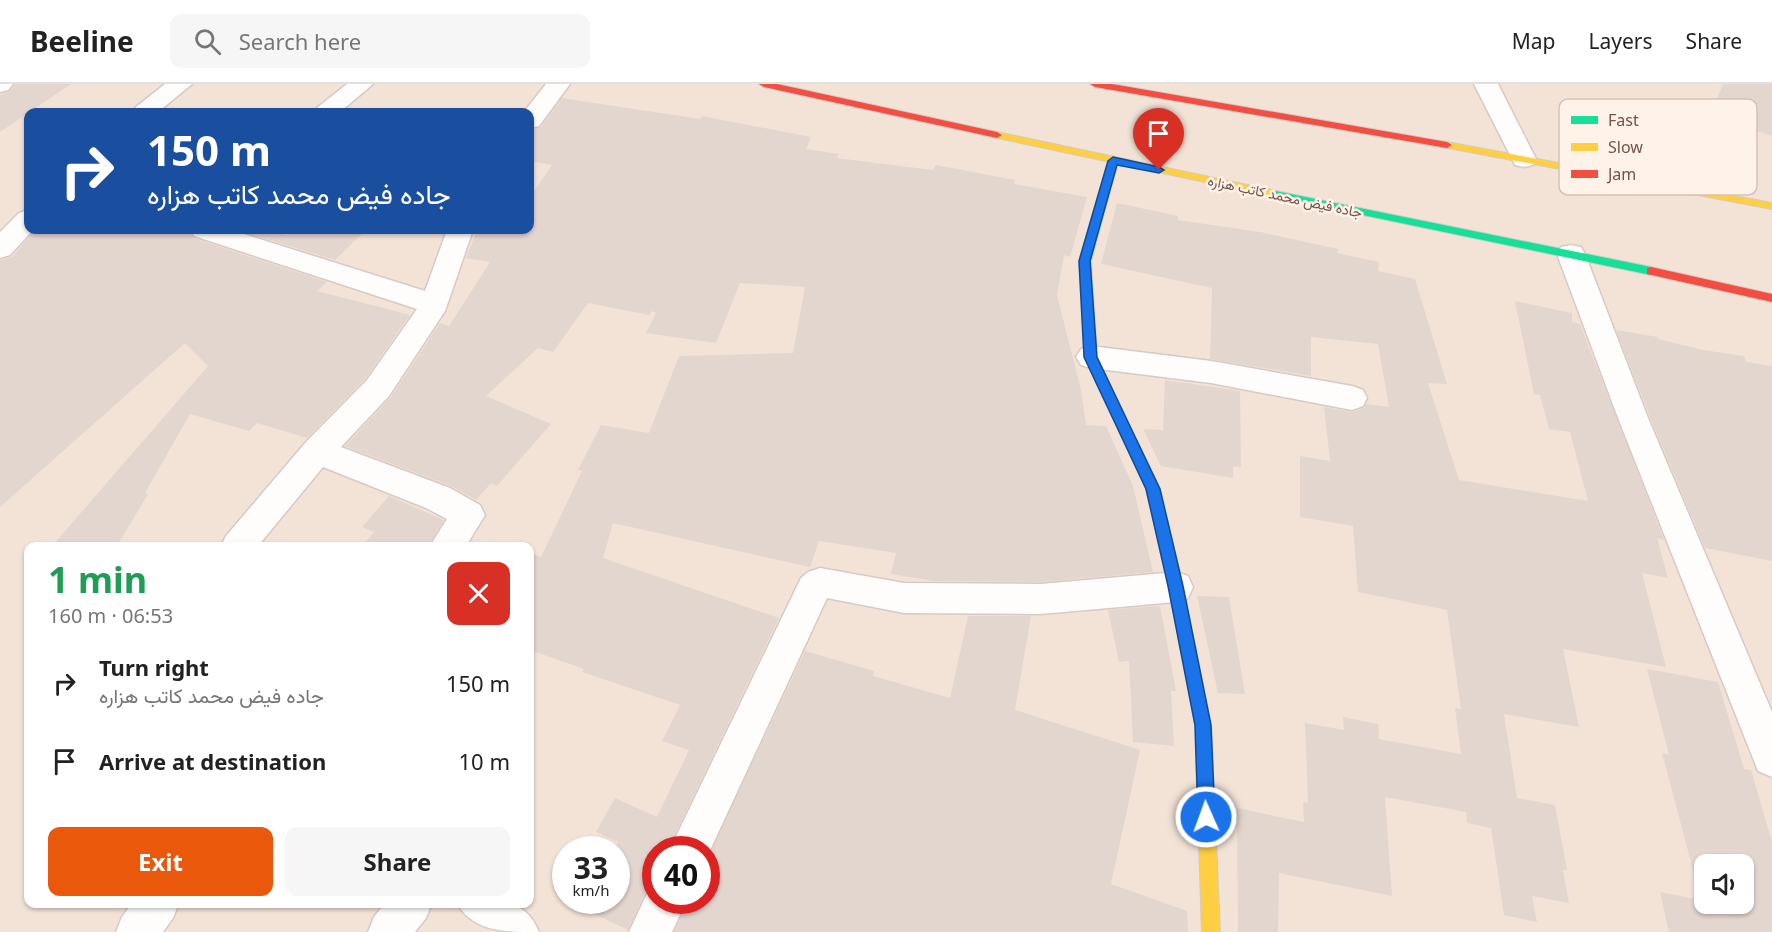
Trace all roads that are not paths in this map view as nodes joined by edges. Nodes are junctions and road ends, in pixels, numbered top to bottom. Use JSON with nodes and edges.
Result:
{"nodes":[{"id":1,"x":180,"y":84,"type":"edge"},
{"id":2,"x":361,"y":84,"type":"edge"},
{"id":3,"x":558,"y":84,"type":"edge"},
{"id":4,"x":764,"y":84,"type":"edge"},
{"id":5,"x":1486,"y":84,"type":"edge"},
{"id":6,"x":1108,"y":85,"type":"edge"},
{"id":7,"x":149,"y":108,"type":"edge"},
{"id":8,"x":331,"y":108,"type":"edge"},
{"id":9,"x":534,"y":116,"type":"edge"},
{"id":10,"x":1524,"y":159,"type":"junction"},
{"id":11,"x":1113,"y":161,"type":"junction"},
{"id":12,"x":1559,"y":166,"type":"edge"},
{"id":13,"x":1714,"y":195,"type":"edge"},
{"id":14,"x":1772,"y":206,"type":"edge"},
{"id":15,"x":24,"y":223,"type":"edge"},
{"id":16,"x":216,"y":234,"type":"edge"},
{"id":17,"x":459,"y":234,"type":"edge"},
{"id":18,"x":0,"y":249,"type":"edge"},
{"id":19,"x":1571,"y":254,"type":"junction"},
{"id":20,"x":1772,"y":298,"type":"edge"},
{"id":21,"x":435,"y":304,"type":"junction"},
{"id":22,"x":1090,"y":357,"type":"junction"},
{"id":23,"x":1352,"y":398,"type":"dead end"},
{"id":24,"x":317,"y":451,"type":"junction"},
{"id":25,"x":241,"y":542,"type":"edge"},
{"id":26,"x":450,"y":542,"type":"edge"},
{"id":27,"x":1176,"y":586,"type":"junction"},
{"id":28,"x":1772,"y":758,"type":"edge"},
{"id":29,"x":696,"y":836,"type":"edge"},
{"id":30,"x":154,"y":908,"type":"edge"},
{"id":31,"x":407,"y":908,"type":"edge"},
{"id":32,"x":485,"y":908,"type":"edge"},
{"id":33,"x":659,"y":914,"type":"edge"},
{"id":34,"x":137,"y":932,"type":"edge"},
{"id":35,"x":389,"y":932,"type":"edge"},
{"id":36,"x":518,"y":932,"type":"edge"},
{"id":37,"x":650,"y":932,"type":"edge"},
{"id":38,"x":1211,"y":932,"type":"edge"}],
"edges":[{"from":1,"to":7,"type":"street"},
{"from":2,"to":8,"type":"street"},
{"from":3,"to":9,"type":"street"},
{"from":4,"to":11,"type":"main road","name":"جاده فیض محمد کاتب هزاره"},
{"from":5,"to":10,"type":"street"},
{"from":6,"to":10,"type":"main road"},
{"from":10,"to":12,"type":"main road"},
{"from":11,"to":19,"type":"main road","name":"جاده فیض محمد کاتب هزاره"},
{"from":11,"to":22,"type":"main road"},
{"from":13,"to":14,"type":"main road"},
{"from":15,"to":18,"type":"street"},
{"from":16,"to":21,"type":"street"},
{"from":17,"to":21,"type":"street"},
{"from":19,"to":20,"type":"main road","name":"جاده فیض محمد کاتب هزاره"},
{"from":19,"to":28,"type":"street"},
{"from":21,"to":24,"type":"street"},
{"from":22,"to":23,"type":"street"},
{"from":22,"to":27,"type":"main road"},
{"from":24,"to":25,"type":"street"},
{"from":24,"to":26,"type":"street"},
{"from":27,"to":29,"type":"street"},
{"from":27,"to":38,"type":"main road"},
{"from":30,"to":34,"type":"street"},
{"from":31,"to":35,"type":"street"},
{"from":32,"to":36,"type":"street"},
{"from":33,"to":37,"type":"street"}]}
